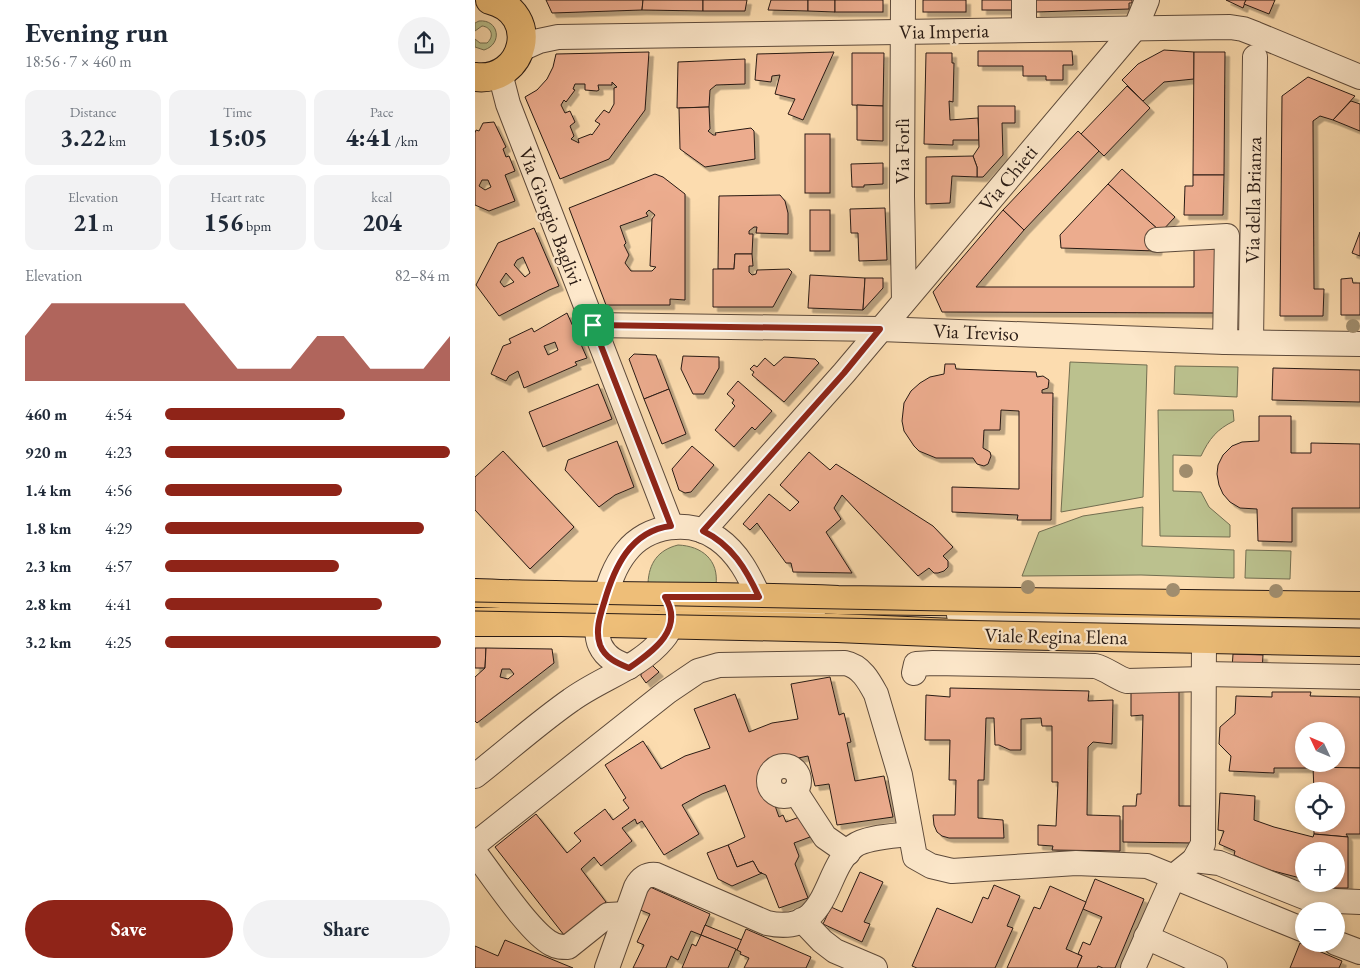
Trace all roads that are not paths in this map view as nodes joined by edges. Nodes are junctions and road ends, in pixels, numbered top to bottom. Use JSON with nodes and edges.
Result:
{"nodes":[{"id":1,"x":490,"y":0,"type":"edge"},
{"id":2,"x":903,"y":0,"type":"edge"},
{"id":3,"x":1024,"y":0,"type":"edge"},
{"id":4,"x":1147,"y":0,"type":"edge"},
{"id":5,"x":519,"y":8,"type":"edge"},
{"id":6,"x":1136,"y":27,"type":"junction"},
{"id":7,"x":1024,"y":30,"type":"junction"},
{"id":8,"x":903,"y":32,"type":"junction"},
{"id":9,"x":521,"y":49,"type":"junction"},
{"id":10,"x":1255,"y":57,"type":"dead end"},
{"id":11,"x":1360,"y":77,"type":"edge"},
{"id":12,"x":481,"y":82,"type":"edge"},
{"id":13,"x":1157,"y":240,"type":"dead end"},
{"id":14,"x":903,"y":301,"type":"junction"},
{"id":15,"x":593,"y":325,"type":"junction"},
{"id":16,"x":880,"y":329,"type":"junction"},
{"id":17,"x":1225,"y":342,"type":"junction"},
{"id":18,"x":1251,"y":342,"type":"junction"},
{"id":19,"x":1360,"y":344,"type":"edge"},
{"id":20,"x":671,"y":526,"type":"junction"},
{"id":21,"x":703,"y":531,"type":"junction"},
{"id":22,"x":475,"y":593,"type":"edge"},
{"id":23,"x":475,"y":606,"type":"edge"},
{"id":24,"x":1360,"y":606,"type":"edge"},
{"id":25,"x":602,"y":610,"type":"junction"},
{"id":26,"x":669,"y":611,"type":"junction"},
{"id":27,"x":756,"y":612,"type":"junction"},
{"id":28,"x":475,"y":622,"type":"edge"},
{"id":29,"x":1360,"y":623,"type":"edge"},
{"id":30,"x":1204,"y":639,"type":"junction"},
{"id":31,"x":1360,"y":642,"type":"edge"},
{"id":32,"x":629,"y":668,"type":"junction"},
{"id":33,"x":914,"y":673,"type":"dead end"},
{"id":34,"x":1204,"y":677,"type":"junction"},
{"id":35,"x":1360,"y":678,"type":"edge"},
{"id":36,"x":475,"y":776,"type":"edge"},
{"id":37,"x":795,"y":791,"type":"dead end"},
{"id":38,"x":910,"y":834,"type":"junction"},
{"id":39,"x":475,"y":844,"type":"edge"},
{"id":40,"x":475,"y":853,"type":"edge"},
{"id":41,"x":848,"y":853,"type":"junction"},
{"id":42,"x":1194,"y":860,"type":"junction"},
{"id":43,"x":1173,"y":876,"type":"junction"},
{"id":44,"x":1328,"y":902,"type":"edge"},
{"id":45,"x":1345,"y":902,"type":"edge"},
{"id":46,"x":1360,"y":902,"type":"edge"},
{"id":47,"x":1345,"y":910,"type":"edge"},
{"id":48,"x":626,"y":914,"type":"junction"},
{"id":49,"x":1360,"y":918,"type":"edge"},
{"id":50,"x":802,"y":920,"type":"junction"},
{"id":51,"x":1295,"y":926,"type":"edge"},
{"id":52,"x":1146,"y":937,"type":"junction"},
{"id":53,"x":1345,"y":946,"type":"edge"},
{"id":54,"x":1360,"y":952,"type":"edge"},
{"id":55,"x":607,"y":968,"type":"edge"},
{"id":56,"x":875,"y":968,"type":"edge"},
{"id":57,"x":1133,"y":968,"type":"edge"},
{"id":58,"x":1215,"y":968,"type":"edge"}],
"edges":[{"from":1,"to":5,"type":"main road"},
{"from":2,"to":8,"type":"street","name":"Via Forlì"},
{"from":3,"to":7,"type":"street"},
{"from":4,"to":6,"type":"street","name":"Via Chieti"},
{"from":5,"to":9,"type":"main road"},
{"from":6,"to":7,"type":"street","name":"Via Imperia"},
{"from":6,"to":11,"type":"street","name":"Via Imperia"},
{"from":6,"to":14,"type":"street","name":"Via Chieti"},
{"from":7,"to":8,"type":"street","name":"Via Imperia"},
{"from":8,"to":9,"type":"street","name":"Via Imperia"},
{"from":8,"to":14,"type":"street","name":"Via Forlì"},
{"from":9,"to":12,"type":"main road"},
{"from":10,"to":18,"type":"street","name":"Via della Brianza"},
{"from":12,"to":15,"type":"street","name":"Via Giorgio Baglivi"},
{"from":13,"to":17,"type":"street"},
{"from":14,"to":16,"type":"street","name":"Via Chieti"},
{"from":15,"to":16,"type":"street","name":"Via Treviso"},
{"from":15,"to":20,"type":"street","name":"Via Giorgio Baglivi"},
{"from":16,"to":17,"type":"street","name":"Via Treviso"},
{"from":16,"to":21,"type":"street","name":"Via Chieti"},
{"from":17,"to":18,"type":"street","name":"Via Treviso"},
{"from":18,"to":19,"type":"street","name":"Via Treviso"},
{"from":20,"to":21,"type":"street"},
{"from":20,"to":25,"type":"street"},
{"from":21,"to":27,"type":"street"},
{"from":22,"to":25,"type":"main road"},
{"from":23,"to":25,"type":"street"},
{"from":24,"to":27,"type":"main road","name":"Viale Regina Elena"},
{"from":25,"to":26,"type":"main road"},
{"from":25,"to":28,"type":"main road"},
{"from":25,"to":32,"type":"street"},
{"from":26,"to":27,"type":"main road"},
{"from":26,"to":32,"type":"street"},
{"from":27,"to":29,"type":"street","name":"Viale Regina Elena"},
{"from":27,"to":30,"type":"main road","name":"Viale Regina Elena"},
{"from":30,"to":31,"type":"main road","name":"Viale Regina Elena"},
{"from":30,"to":34,"type":"street"},
{"from":32,"to":36,"type":"street"},
{"from":33,"to":34,"type":"street"},
{"from":34,"to":35,"type":"street"},
{"from":34,"to":42,"type":"street"},
{"from":37,"to":41,"type":"street"},
{"from":38,"to":39,"type":"street"},
{"from":38,"to":41,"type":"street"},
{"from":38,"to":43,"type":"street"},
{"from":40,"to":48,"type":"street"},
{"from":41,"to":50,"type":"street"},
{"from":42,"to":43,"type":"street"},
{"from":42,"to":44,"type":"street"},
{"from":43,"to":51,"type":"street"},
{"from":43,"to":52,"type":"street"},
{"from":45,"to":46,"type":"street"},
{"from":47,"to":49,"type":"street"},
{"from":48,"to":50,"type":"street"},
{"from":48,"to":55,"type":"street"},
{"from":50,"to":56,"type":"street"},
{"from":52,"to":57,"type":"street"},
{"from":52,"to":58,"type":"street"},
{"from":53,"to":54,"type":"street"}]}
